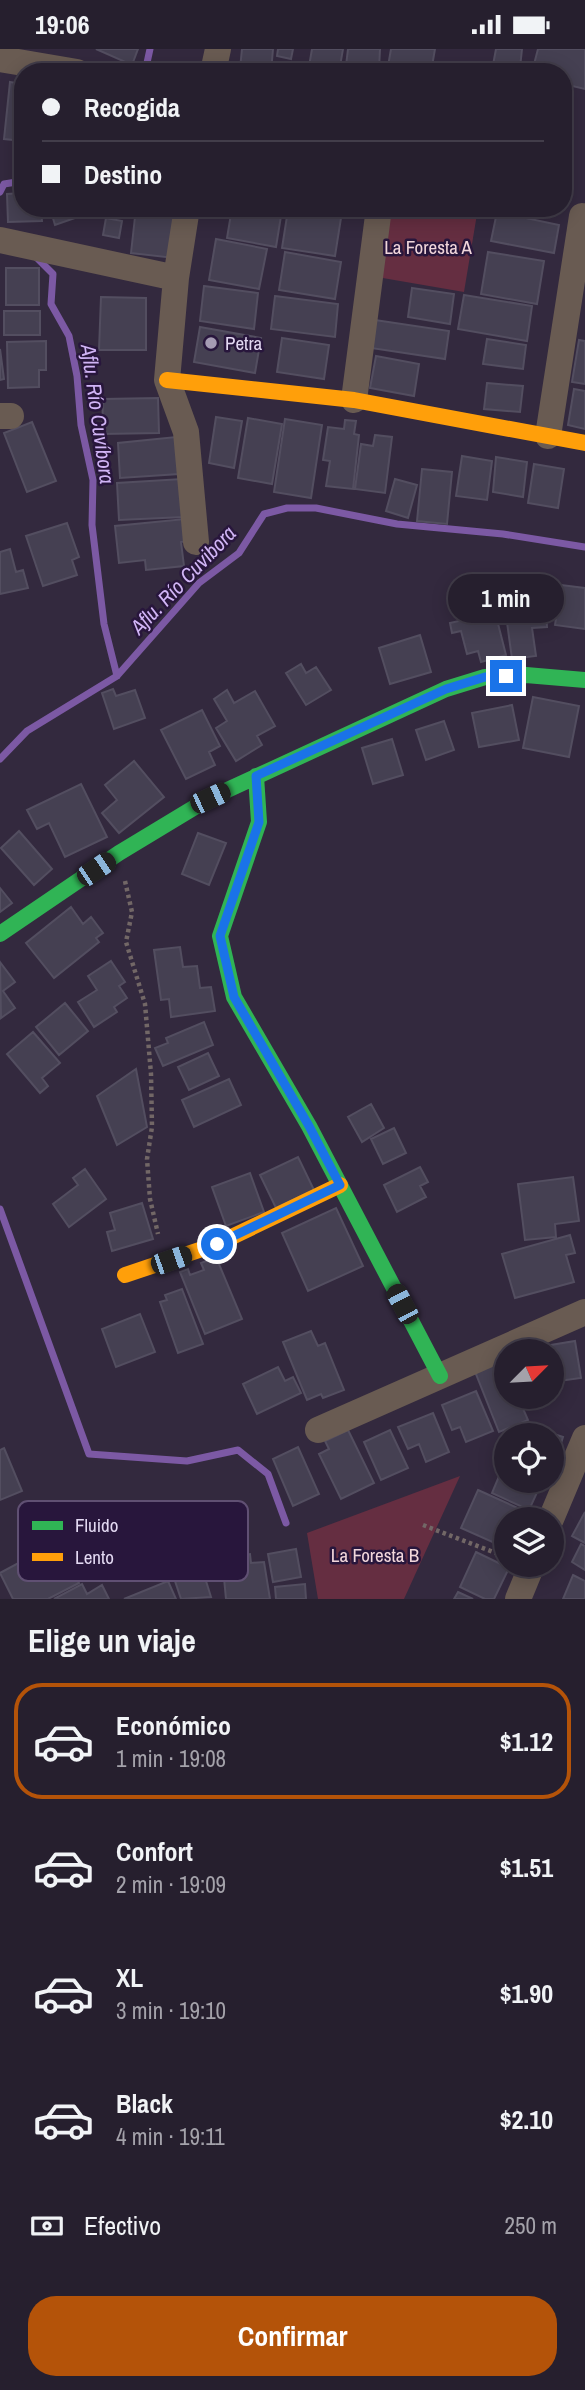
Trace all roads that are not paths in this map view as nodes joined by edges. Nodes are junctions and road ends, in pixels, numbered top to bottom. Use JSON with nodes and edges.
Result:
{"nodes":[{"id":1,"x":0,"y":58,"type":"edge"},
{"id":2,"x":28,"y":63,"type":"edge"},
{"id":3,"x":582,"y":216,"type":"dead end"},
{"id":4,"x":186,"y":217,"type":"edge"},
{"id":5,"x":378,"y":217,"type":"edge"},
{"id":6,"x":0,"y":240,"type":"edge"},
{"id":7,"x":176,"y":278,"type":"junction"},
{"id":8,"x":167,"y":380,"type":"junction"},
{"id":9,"x":354,"y":400,"type":"junction"},
{"id":10,"x":548,"y":436,"type":"junction"},
{"id":11,"x":585,"y":443,"type":"edge"},
{"id":12,"x":196,"y":542,"type":"dead end"},
{"id":13,"x":585,"y":680,"type":"edge"},
{"id":14,"x":256,"y":776,"type":"junction"},
{"id":15,"x":0,"y":934,"type":"edge"},
{"id":16,"x":340,"y":1185,"type":"junction"},
{"id":17,"x":125,"y":1275,"type":"dead end"},
{"id":18,"x":585,"y":1312,"type":"edge"},
{"id":19,"x":440,"y":1376,"type":"junction"},
{"id":20,"x":318,"y":1430,"type":"dead end"},
{"id":21,"x":585,"y":1438,"type":"edge"},
{"id":22,"x":556,"y":1507,"type":"edge"},
{"id":23,"x":527,"y":1577,"type":"edge"},
{"id":24,"x":518,"y":1599,"type":"edge"}],
"edges":[{"from":1,"to":2,"type":"street"},
{"from":3,"to":10,"type":"street"},
{"from":4,"to":7,"type":"street"},
{"from":5,"to":9,"type":"street"},
{"from":6,"to":7,"type":"street"},
{"from":7,"to":8,"type":"street"},
{"from":8,"to":9,"type":"street"},
{"from":8,"to":12,"type":"street"},
{"from":9,"to":10,"type":"street"},
{"from":10,"to":11,"type":"street"},
{"from":13,"to":14,"type":"street"},
{"from":14,"to":15,"type":"street"},
{"from":14,"to":16,"type":"street"},
{"from":16,"to":17,"type":"street"},
{"from":16,"to":19,"type":"street"},
{"from":18,"to":19,"type":"street"},
{"from":19,"to":20,"type":"street"},
{"from":21,"to":22,"type":"street"},
{"from":23,"to":24,"type":"street"}]}
